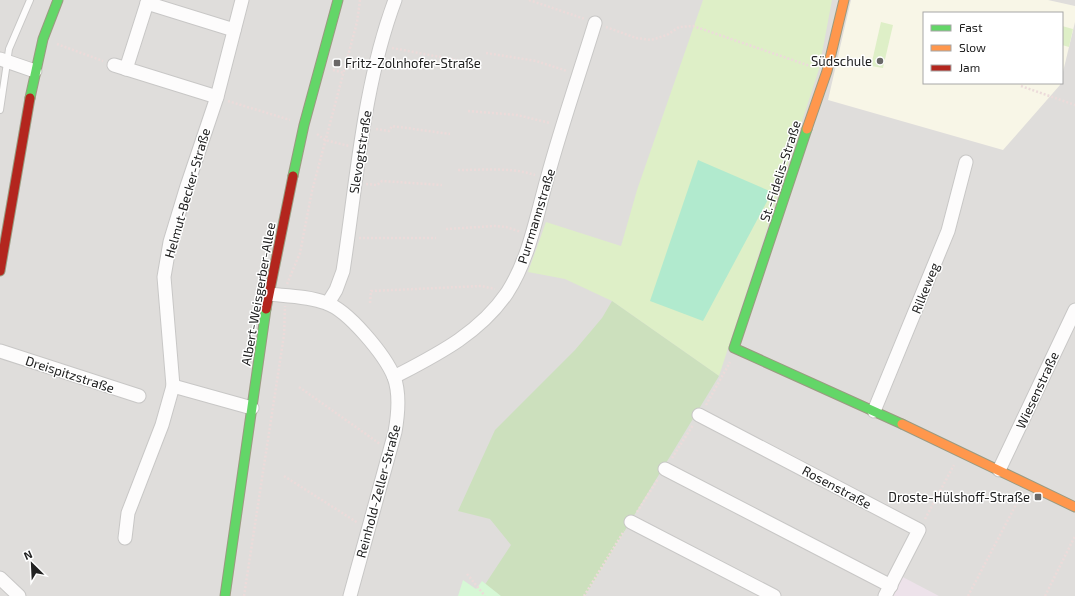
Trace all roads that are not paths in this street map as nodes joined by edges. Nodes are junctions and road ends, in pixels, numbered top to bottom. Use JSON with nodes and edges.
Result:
{"nodes":[{"id":1,"x":30,"y":0,"type":"edge"},
{"id":2,"x":58,"y":0,"type":"edge"},
{"id":3,"x":242,"y":0,"type":"edge"},
{"id":4,"x":338,"y":0,"type":"edge"},
{"id":5,"x":395,"y":0,"type":"edge"},
{"id":6,"x":844,"y":0,"type":"edge"},
{"id":7,"x":148,"y":1,"type":"edge"},
{"id":8,"x":595,"y":23,"type":"road end"},
{"id":9,"x":234,"y":30,"type":"junction"},
{"id":10,"x":4,"y":60,"type":"edge"},
{"id":11,"x":35,"y":71,"type":"junction"},
{"id":12,"x":217,"y":97,"type":"junction"},
{"id":13,"x":0,"y":110,"type":"edge"},
{"id":14,"x":966,"y":162,"type":"dead end"},
{"id":15,"x":0,"y":271,"type":"edge"},
{"id":16,"x":268,"y":294,"type":"junction"},
{"id":17,"x":328,"y":303,"type":"junction"},
{"id":18,"x":1075,"y":310,"type":"edge"},
{"id":19,"x":0,"y":351,"type":"edge"},
{"id":20,"x":394,"y":377,"type":"junction"},
{"id":21,"x":173,"y":386,"type":"junction"},
{"id":22,"x":139,"y":396,"type":"dead end"},
{"id":23,"x":252,"y":408,"type":"junction"},
{"id":24,"x":874,"y":411,"type":"junction"},
{"id":25,"x":699,"y":415,"type":"dead end"},
{"id":26,"x":665,"y":469,"type":"dead end"},
{"id":27,"x":999,"y":470,"type":"junction"},
{"id":28,"x":1075,"y":507,"type":"edge"},
{"id":29,"x":631,"y":522,"type":"dead end"},
{"id":30,"x":125,"y":538,"type":"dead end"},
{"id":31,"x":0,"y":578,"type":"edge"},
{"id":32,"x":888,"y":591,"type":"edge"},
{"id":33,"x":19,"y":596,"type":"edge"},
{"id":34,"x":225,"y":596,"type":"edge"},
{"id":35,"x":350,"y":596,"type":"edge"},
{"id":36,"x":774,"y":596,"type":"edge"}],
"edges":[{"from":1,"to":10,"type":"lane"},
{"from":2,"to":11,"type":"street"},
{"from":3,"to":9,"type":"street","name":"Helmut-Becker-Straße"},
{"from":4,"to":16,"type":"street","name":"Albert-Weisgerber-Allee"},
{"from":5,"to":17,"type":"street","name":"Slevogtstraße"},
{"from":6,"to":24,"type":"street","name":"St.-Fidelis-Straße"},
{"from":7,"to":9,"type":"street"},
{"from":7,"to":12,"type":"street"},
{"from":8,"to":20,"type":"street","name":"Purrmannstraße"},
{"from":9,"to":12,"type":"street","name":"Helmut-Becker-Straße"},
{"from":10,"to":11,"type":"street"},
{"from":10,"to":13,"type":"lane"},
{"from":11,"to":15,"type":"street"},
{"from":12,"to":21,"type":"street","name":"Helmut-Becker-Straße"},
{"from":14,"to":24,"type":"street","name":"Rilkeweg"},
{"from":16,"to":17,"type":"street","name":"Reinhold-Zeller-Straße"},
{"from":16,"to":23,"type":"street","name":"Albert-Weisgerber-Allee"},
{"from":17,"to":20,"type":"street","name":"Reinhold-Zeller-Straße"},
{"from":18,"to":27,"type":"street","name":"Wiesenstraße"},
{"from":19,"to":22,"type":"street","name":"Dreispitzstraße"},
{"from":20,"to":35,"type":"street","name":"Reinhold-Zeller-Straße"},
{"from":21,"to":23,"type":"street"},
{"from":21,"to":30,"type":"street","name":"Helmut-Becker-Straße"},
{"from":23,"to":34,"type":"street","name":"Albert-Weisgerber-Allee"},
{"from":24,"to":27,"type":"street"},
{"from":25,"to":32,"type":"street","name":"Rosenstraße"},
{"from":26,"to":32,"type":"street"},
{"from":27,"to":28,"type":"street"},
{"from":29,"to":36,"type":"street"},
{"from":31,"to":33,"type":"street"}]}
